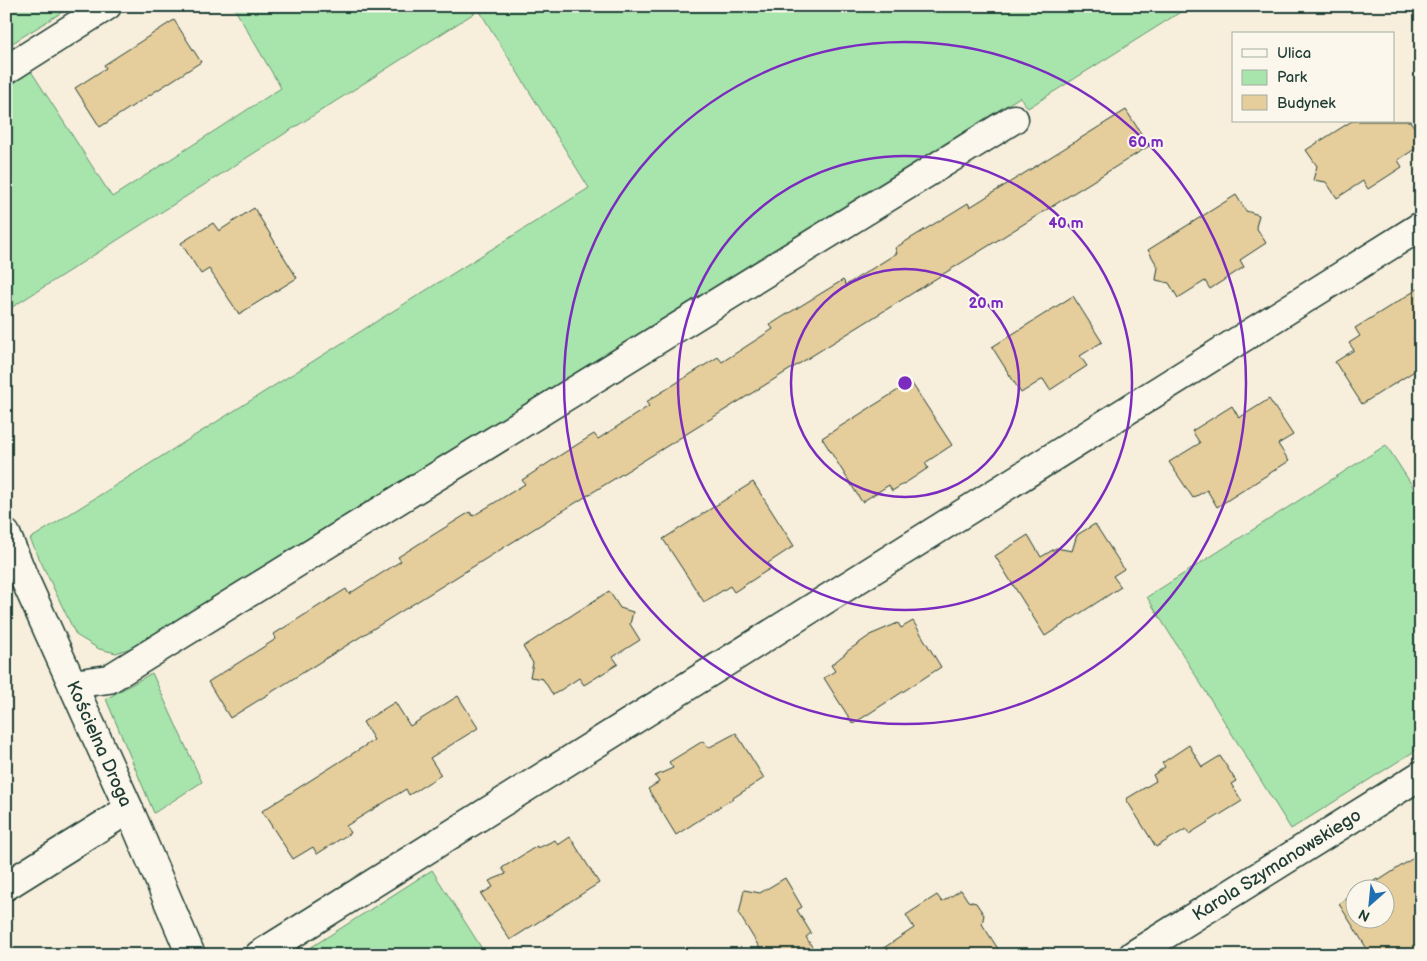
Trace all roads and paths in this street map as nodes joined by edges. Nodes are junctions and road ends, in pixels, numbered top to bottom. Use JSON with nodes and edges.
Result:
{"nodes":[{"id":1,"x":107,"y":6,"type":"edge"},
{"id":2,"x":6,"y":70,"type":"edge"},
{"id":3,"x":1014,"y":119,"type":"dead end"},
{"id":4,"x":1421,"y":226,"type":"edge"},
{"id":5,"x":6,"y":534,"type":"edge"},
{"id":6,"x":16,"y":586,"type":"edge"},
{"id":7,"x":72,"y":684,"type":"junction"},
{"id":8,"x":1421,"y":775,"type":"edge"},
{"id":9,"x":129,"y":809,"type":"junction"},
{"id":10,"x":6,"y":886,"type":"edge"},
{"id":11,"x":190,"y":955,"type":"edge"},
{"id":12,"x":259,"y":955,"type":"edge"},
{"id":13,"x":1133,"y":955,"type":"edge"}],
"edges":[{"from":1,"to":2,"type":"street"},
{"from":3,"to":7,"type":"street"},
{"from":4,"to":12,"type":"street"},
{"from":5,"to":6,"type":"street","name":"Kościelna Droga"},
{"from":6,"to":7,"type":"street","name":"Kościelna Droga"},
{"from":7,"to":9,"type":"street","name":"Kościelna Droga"},
{"from":8,"to":13,"type":"street","name":"Karola Szymanowskiego"},
{"from":9,"to":10,"type":"street"},
{"from":9,"to":11,"type":"street","name":"Kościelna Droga"}]}
